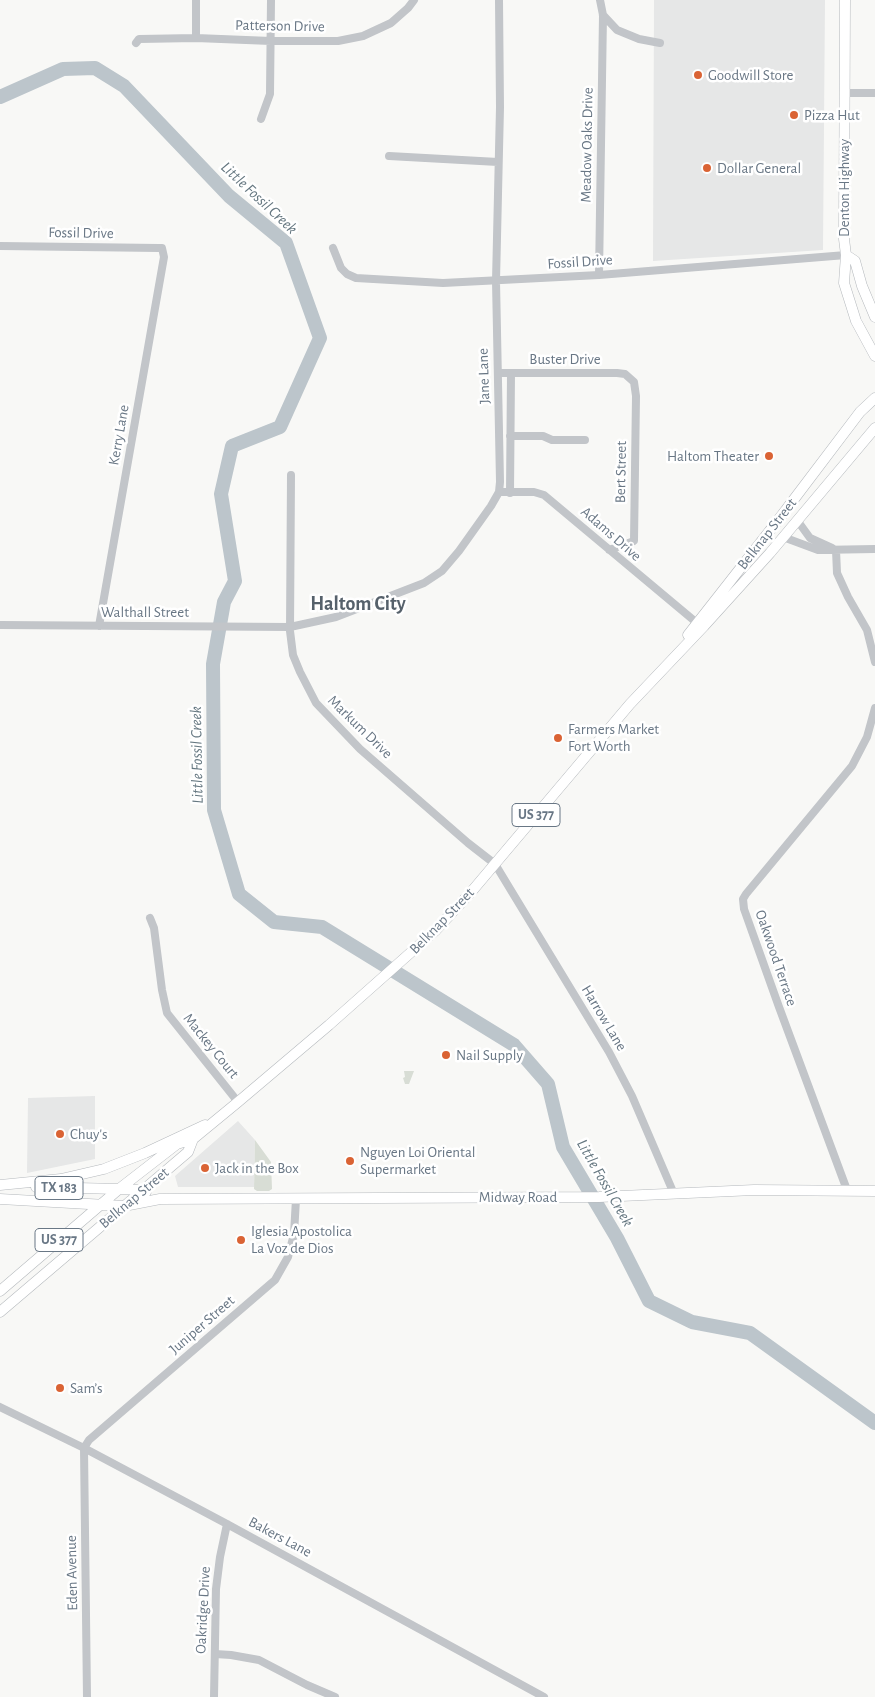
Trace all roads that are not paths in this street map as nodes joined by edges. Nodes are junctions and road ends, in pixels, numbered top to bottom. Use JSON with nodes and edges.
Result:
{"nodes":[{"id":1,"x":196,"y":0,"type":"edge"},
{"id":2,"x":271,"y":0,"type":"edge"},
{"id":3,"x":414,"y":0,"type":"edge"},
{"id":4,"x":499,"y":0,"type":"edge"},
{"id":5,"x":600,"y":0,"type":"edge"},
{"id":6,"x":845,"y":0,"type":"edge"},
{"id":7,"x":604,"y":15,"type":"junction"},
{"id":8,"x":196,"y":38,"type":"junction"},
{"id":9,"x":271,"y":41,"type":"junction"},
{"id":10,"x":136,"y":43,"type":"dead end"},
{"id":11,"x":660,"y":43,"type":"dead end"},
{"id":12,"x":844,"y":93,"type":"junction"},
{"id":13,"x":875,"y":93,"type":"edge"},
{"id":14,"x":261,"y":119,"type":"dead end"},
{"id":15,"x":389,"y":156,"type":"dead end"},
{"id":16,"x":498,"y":162,"type":"junction"},
{"id":17,"x":0,"y":246,"type":"edge"},
{"id":18,"x":162,"y":248,"type":"joint"},
{"id":19,"x":333,"y":248,"type":"dead end"},
{"id":20,"x":846,"y":255,"type":"junction"},
{"id":21,"x":599,"y":275,"type":"junction"},
{"id":22,"x":496,"y":281,"type":"junction"},
{"id":23,"x":875,"y":317,"type":"edge"},
{"id":24,"x":875,"y":356,"type":"edge"},
{"id":25,"x":505,"y":373,"type":"junction"},
{"id":26,"x":631,"y":378,"type":"joint"},
{"id":27,"x":875,"y":398,"type":"edge"},
{"id":28,"x":875,"y":428,"type":"edge"},
{"id":29,"x":510,"y":436,"type":"junction"},
{"id":30,"x":585,"y":440,"type":"dead end"},
{"id":31,"x":291,"y":475,"type":"dead end"},
{"id":32,"x":510,"y":490,"type":"junction"},
{"id":33,"x":499,"y":492,"type":"junction"},
{"id":34,"x":797,"y":520,"type":"junction"},
{"id":35,"x":783,"y":537,"type":"junction"},
{"id":36,"x":875,"y":549,"type":"edge"},
{"id":37,"x":609,"y":550,"type":"junction"},
{"id":38,"x":836,"y":550,"type":"junction"},
{"id":39,"x":697,"y":623,"type":"junction"},
{"id":40,"x":0,"y":625,"type":"edge"},
{"id":41,"x":99,"y":626,"type":"junction"},
{"id":42,"x":290,"y":627,"type":"junction"},
{"id":43,"x":875,"y":662,"type":"edge"},
{"id":44,"x":660,"y":671,"type":"junction"},
{"id":45,"x":875,"y":708,"type":"edge"},
{"id":46,"x":495,"y":864,"type":"junction"},
{"id":47,"x":150,"y":918,"type":"dead end"},
{"id":48,"x":238,"y":1102,"type":"junction"},
{"id":49,"x":217,"y":1119,"type":"junction"},
{"id":50,"x":193,"y":1139,"type":"junction"},
{"id":51,"x":0,"y":1185,"type":"edge"},
{"id":52,"x":53,"y":1188,"type":"junction"},
{"id":53,"x":118,"y":1189,"type":"junction"},
{"id":54,"x":143,"y":1190,"type":"junction"},
{"id":55,"x":847,"y":1190,"type":"junction"},
{"id":56,"x":875,"y":1190,"type":"edge"},
{"id":57,"x":674,"y":1194,"type":"junction"},
{"id":58,"x":0,"y":1199,"type":"edge"},
{"id":59,"x":160,"y":1199,"type":"junction"},
{"id":60,"x":296,"y":1199,"type":"junction"},
{"id":61,"x":52,"y":1202,"type":"junction"},
{"id":62,"x":64,"y":1203,"type":"junction"},
{"id":63,"x":100,"y":1205,"type":"junction"},
{"id":64,"x":124,"y":1206,"type":"junction"},
{"id":65,"x":80,"y":1222,"type":"junction"},
{"id":66,"x":0,"y":1291,"type":"edge"},
{"id":67,"x":0,"y":1312,"type":"edge"},
{"id":68,"x":0,"y":1407,"type":"edge"},
{"id":69,"x":84,"y":1448,"type":"junction"},
{"id":70,"x":227,"y":1524,"type":"junction"},
{"id":71,"x":214,"y":1654,"type":"junction"},
{"id":72,"x":326,"y":1695,"type":"edge"},
{"id":73,"x":534,"y":1695,"type":"edge"},
{"id":74,"x":87,"y":1697,"type":"edge"},
{"id":75,"x":214,"y":1697,"type":"edge"},
{"id":76,"x":336,"y":1697,"type":"edge"},
{"id":77,"x":544,"y":1697,"type":"edge"}],
"edges":[{"from":1,"to":8,"type":"street"},
{"from":2,"to":9,"type":"street"},
{"from":3,"to":9,"type":"street","name":"Patterson Drive"},
{"from":4,"to":16,"type":"street","name":"Jane Lane"},
{"from":5,"to":7,"type":"street","name":"Meadow Oaks Drive"},
{"from":6,"to":12,"type":"main road","name":"Denton Highway"},
{"from":7,"to":11,"type":"street"},
{"from":7,"to":21,"type":"street","name":"Meadow Oaks Drive"},
{"from":8,"to":9,"type":"street","name":"Patterson Drive"},
{"from":8,"to":10,"type":"street","name":"Patterson Drive"},
{"from":9,"to":14,"type":"street"},
{"from":12,"to":13,"type":"street"},
{"from":12,"to":20,"type":"main road","name":"Denton Highway"},
{"from":15,"to":16,"type":"street"},
{"from":16,"to":22,"type":"street","name":"Jane Lane"},
{"from":17,"to":18,"type":"street","name":"Fossil Drive"},
{"from":18,"to":41,"type":"street","name":"Kerry Lane"},
{"from":19,"to":22,"type":"street","name":"Fossil Drive"},
{"from":20,"to":21,"type":"street","name":"Fossil Drive"},
{"from":20,"to":23,"type":"main road","name":"Denton Highway"},
{"from":20,"to":24,"type":"main road","name":"Denton Highway"},
{"from":21,"to":22,"type":"street","name":"Fossil Drive"},
{"from":22,"to":25,"type":"street","name":"Jane Lane"},
{"from":25,"to":26,"type":"street","name":"Buster Drive"},
{"from":25,"to":29,"type":"street"},
{"from":25,"to":33,"type":"street","name":"Jane Lane"},
{"from":26,"to":37,"type":"street","name":"Bert Street"},
{"from":27,"to":39,"type":"main road","name":"Belknap Street","number":"US 377"},
{"from":28,"to":34,"type":"main road","name":"Belknap Street","number":"US 377"},
{"from":29,"to":30,"type":"street"},
{"from":29,"to":32,"type":"street"},
{"from":31,"to":42,"type":"street","name":"Markum Drive"},
{"from":32,"to":33,"type":"street","name":"Adams Drive"},
{"from":32,"to":37,"type":"street","name":"Adams Drive"},
{"from":33,"to":42,"type":"street","name":"Jane Lane"},
{"from":34,"to":35,"type":"main road","name":"Belknap Street","number":"US 377"},
{"from":34,"to":38,"type":"street"},
{"from":35,"to":38,"type":"street"},
{"from":35,"to":44,"type":"main road","name":"Belknap Street","number":"US 377"},
{"from":36,"to":38,"type":"street"},
{"from":37,"to":39,"type":"street","name":"Adams Drive"},
{"from":38,"to":43,"type":"street"},
{"from":39,"to":44,"type":"main road","name":"Belknap Street","number":"US 377"},
{"from":40,"to":41,"type":"street","name":"Walthall Street"},
{"from":41,"to":42,"type":"street","name":"Walthall Street"},
{"from":42,"to":46,"type":"street","name":"Markum Drive"},
{"from":44,"to":46,"type":"main road","name":"Belknap Street","number":"US 377"},
{"from":45,"to":55,"type":"street","name":"Oakwood Terrace"},
{"from":46,"to":48,"type":"main road","name":"Belknap Street","number":"US 377"},
{"from":46,"to":57,"type":"street","name":"Harrow Lane"},
{"from":47,"to":48,"type":"street","name":"Mackey Court"},
{"from":48,"to":49,"type":"main road","name":"Belknap Street","number":"US 377"},
{"from":49,"to":50,"type":"main road","name":"Belknap Street","number":"US 377"},
{"from":49,"to":51,"type":"main road"},
{"from":50,"to":53,"type":"main road","name":"Belknap Street","number":"US 377"},
{"from":50,"to":54,"type":"main road","name":"Belknap Street","number":"US 377"},
{"from":51,"to":52,"type":"main road","number":"TX 183"},
{"from":52,"to":53,"type":"main road","number":"TX 183"},
{"from":52,"to":61,"type":"main road"},
{"from":53,"to":54,"type":"main road","number":"TX 183"},
{"from":53,"to":63,"type":"main road","name":"Belknap Street","number":"US 377"},
{"from":54,"to":59,"type":"main road","name":"Midway Road","number":"TX 183"},
{"from":54,"to":64,"type":"main road","name":"Belknap Street","number":"US 377"},
{"from":55,"to":56,"type":"main road","name":"Midway Road"},
{"from":55,"to":57,"type":"main road","name":"Midway Road"},
{"from":57,"to":60,"type":"main road","name":"Midway Road"},
{"from":58,"to":61,"type":"main road","number":"TX 183"},
{"from":59,"to":60,"type":"main road","name":"Midway Road"},
{"from":59,"to":64,"type":"main road","name":"Midway Road","number":"TX 183"},
{"from":60,"to":69,"type":"street","name":"Juniper Street"},
{"from":61,"to":62,"type":"main road","number":"TX 183"},
{"from":62,"to":63,"type":"main road","number":"TX 183"},
{"from":62,"to":65,"type":"main road"},
{"from":63,"to":64,"type":"main road","number":"TX 183"},
{"from":63,"to":65,"type":"main road","name":"Belknap Street","number":"US 377"},
{"from":64,"to":67,"type":"main road","name":"Belknap Street","number":"US 377"},
{"from":65,"to":66,"type":"main road","name":"Belknap Street","number":"US 377"},
{"from":68,"to":69,"type":"street","name":"Bakers Lane"},
{"from":69,"to":70,"type":"street","name":"Bakers Lane"},
{"from":69,"to":74,"type":"street","name":"Eden Avenue"},
{"from":70,"to":71,"type":"street","name":"Oakridge Drive"},
{"from":70,"to":73,"type":"street","name":"Bakers Lane"},
{"from":71,"to":72,"type":"street"},
{"from":71,"to":75,"type":"street","name":"Oakridge Drive"},
{"from":72,"to":76,"type":"street"},
{"from":73,"to":77,"type":"street","name":"Bakers Lane"}]}
